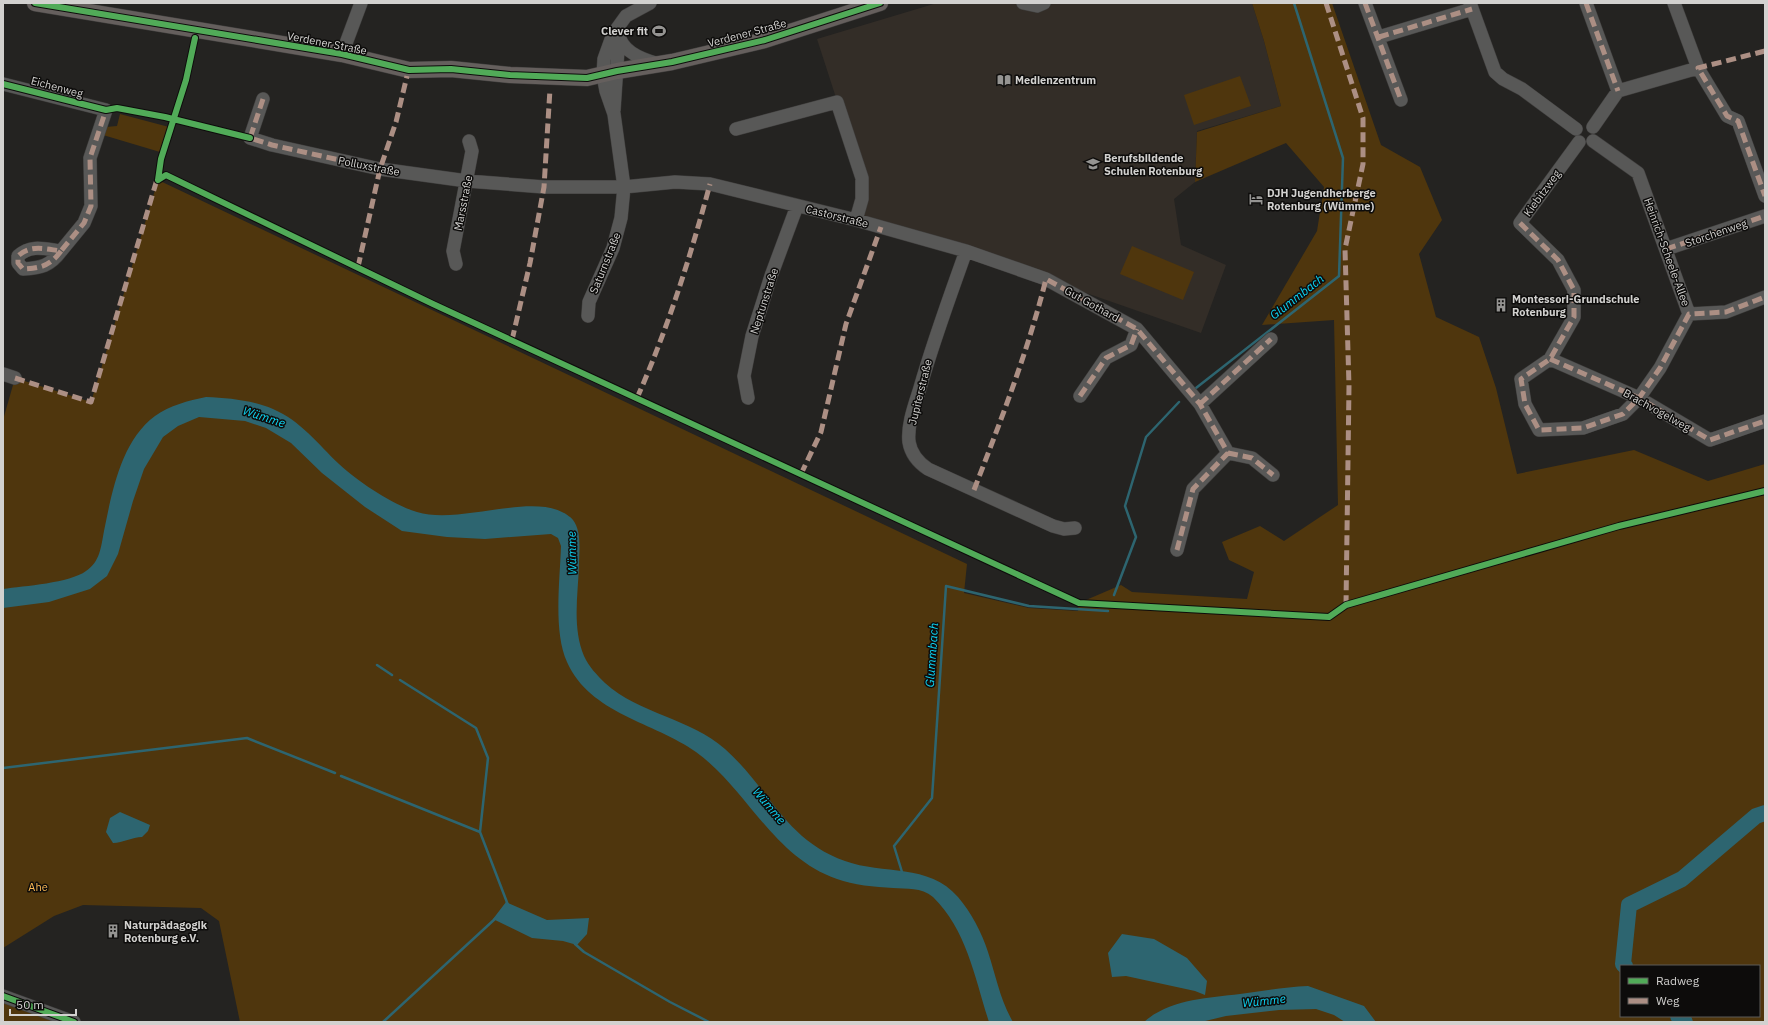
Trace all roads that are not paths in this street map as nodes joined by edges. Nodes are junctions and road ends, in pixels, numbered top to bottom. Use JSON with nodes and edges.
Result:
{"nodes":[{"id":1,"x":35,"y":3,"type":"edge"},
{"id":2,"x":361,"y":3,"type":"edge"},
{"id":3,"x":650,"y":3,"type":"edge"},
{"id":4,"x":880,"y":3,"type":"edge"},
{"id":5,"x":1023,"y":3,"type":"edge"},
{"id":6,"x":1044,"y":3,"type":"edge"},
{"id":7,"x":1366,"y":3,"type":"edge"},
{"id":8,"x":1586,"y":3,"type":"edge"},
{"id":9,"x":1674,"y":3,"type":"edge"},
{"id":10,"x":1471,"y":6,"type":"edge"},
{"id":11,"x":622,"y":21,"type":"junction"},
{"id":12,"x":619,"y":35,"type":"junction"},
{"id":13,"x":1379,"y":37,"type":"junction"},
{"id":14,"x":342,"y":54,"type":"junction"},
{"id":15,"x":661,"y":64,"type":"junction"},
{"id":16,"x":1698,"y":68,"type":"junction"},
{"id":17,"x":607,"y":72,"type":"junction"},
{"id":18,"x":3,"y":84,"type":"edge"},
{"id":19,"x":1618,"y":91,"type":"junction"},
{"id":20,"x":263,"y":100,"type":"dead end"},
{"id":21,"x":1401,"y":100,"type":"dead end"},
{"id":22,"x":1594,"y":127,"type":"junction"},
{"id":23,"x":736,"y":129,"type":"dead end"},
{"id":24,"x":1576,"y":129,"type":"junction"},
{"id":25,"x":1593,"y":140,"type":"junction"},
{"id":26,"x":469,"y":141,"type":"dead end"},
{"id":27,"x":1579,"y":142,"type":"junction"},
{"id":28,"x":467,"y":181,"type":"junction"},
{"id":29,"x":624,"y":187,"type":"junction"},
{"id":30,"x":1765,"y":196,"type":"edge"},
{"id":31,"x":797,"y":206,"type":"junction"},
{"id":32,"x":1765,"y":216,"type":"edge"},
{"id":33,"x":856,"y":220,"type":"junction"},
{"id":34,"x":1666,"y":249,"type":"junction"},
{"id":35,"x":61,"y":251,"type":"dead end"},
{"id":36,"x":966,"y":251,"type":"junction"},
{"id":37,"x":456,"y":264,"type":"dead end"},
{"id":38,"x":1046,"y":279,"type":"joint"},
{"id":39,"x":1765,"y":297,"type":"edge"},
{"id":40,"x":1689,"y":314,"type":"junction"},
{"id":41,"x":588,"y":316,"type":"dead end"},
{"id":42,"x":1137,"y":329,"type":"junction"},
{"id":43,"x":1270,"y":339,"type":"dead end"},
{"id":44,"x":1550,"y":359,"type":"junction"},
{"id":45,"x":1080,"y":396,"type":"dead end"},
{"id":46,"x":748,"y":398,"type":"dead end"},
{"id":47,"x":1639,"y":398,"type":"junction"},
{"id":48,"x":1200,"y":404,"type":"junction"},
{"id":49,"x":1765,"y":421,"type":"edge"},
{"id":50,"x":1228,"y":453,"type":"junction"},
{"id":51,"x":1273,"y":475,"type":"dead end"},
{"id":52,"x":1075,"y":528,"type":"dead end"},
{"id":53,"x":1177,"y":550,"type":"dead end"},
{"id":54,"x":3,"y":996,"type":"edge"},
{"id":55,"x":74,"y":1022,"type":"edge"}],
"edges":[{"from":1,"to":14,"type":"main road","name":"Verdener Straße"},
{"from":2,"to":14,"type":"street"},
{"from":3,"to":11,"type":"street"},
{"from":4,"to":15,"type":"main road","name":"Verdener Straße"},
{"from":5,"to":6,"type":"street"},
{"from":7,"to":13,"type":"street"},
{"from":8,"to":19,"type":"street"},
{"from":9,"to":16,"type":"street"},
{"from":10,"to":13,"type":"street"},
{"from":10,"to":24,"type":"street"},
{"from":11,"to":12,"type":"street"},
{"from":11,"to":17,"type":"street"},
{"from":12,"to":15,"type":"street"},
{"from":12,"to":17,"type":"street"},
{"from":13,"to":21,"type":"street"},
{"from":14,"to":17,"type":"main road","name":"Verdener Straße"},
{"from":15,"to":17,"type":"main road","name":"Verdener Straße"},
{"from":16,"to":19,"type":"street"},
{"from":16,"to":30,"type":"street"},
{"from":17,"to":29,"type":"street","name":"Saturnstraße"},
{"from":18,"to":35,"type":"street","name":"Eichenweg"},
{"from":19,"to":22,"type":"street"},
{"from":20,"to":28,"type":"street","name":"Polluxstraße"},
{"from":22,"to":24,"type":"street"},
{"from":22,"to":25,"type":"street"},
{"from":23,"to":33,"type":"street"},
{"from":24,"to":27,"type":"street"},
{"from":25,"to":27,"type":"street"},
{"from":25,"to":34,"type":"street","name":"Heinrich-Scheele-Allee"},
{"from":26,"to":28,"type":"street","name":"Marsstraße"},
{"from":27,"to":44,"type":"street","name":"Kiebitzweg"},
{"from":28,"to":29,"type":"street","name":"Polluxstraße"},
{"from":28,"to":37,"type":"street","name":"Marsstraße"},
{"from":29,"to":31,"type":"street","name":"Castorstraße"},
{"from":29,"to":41,"type":"street","name":"Saturnstraße"},
{"from":31,"to":33,"type":"street","name":"Castorstraße"},
{"from":31,"to":46,"type":"street","name":"Neptunstraße"},
{"from":32,"to":34,"type":"street","name":"Storchenweg"},
{"from":33,"to":36,"type":"street","name":"Castorstraße"},
{"from":34,"to":40,"type":"street","name":"Heinrich-Scheele-Allee"},
{"from":36,"to":38,"type":"street","name":"Castorstraße"},
{"from":36,"to":52,"type":"street","name":"Jupiterstraße"},
{"from":38,"to":42,"type":"street","name":"Gut Gothard"},
{"from":39,"to":40,"type":"street"},
{"from":40,"to":47,"type":"street","name":"Heinrich-Scheele-Allee"},
{"from":42,"to":45,"type":"street"},
{"from":42,"to":48,"type":"street","name":"Gut Gothard"},
{"from":43,"to":48,"type":"street"},
{"from":44,"to":47,"type":"street","name":"Brachvogelweg"},
{"from":44,"to":47,"type":"street","name":"Kiebitzweg"},
{"from":47,"to":49,"type":"street","name":"Brachvogelweg"},
{"from":48,"to":50,"type":"street","name":"Gut Gothard"},
{"from":50,"to":51,"type":"street"},
{"from":50,"to":53,"type":"street"},
{"from":54,"to":55,"type":"street"}]}
